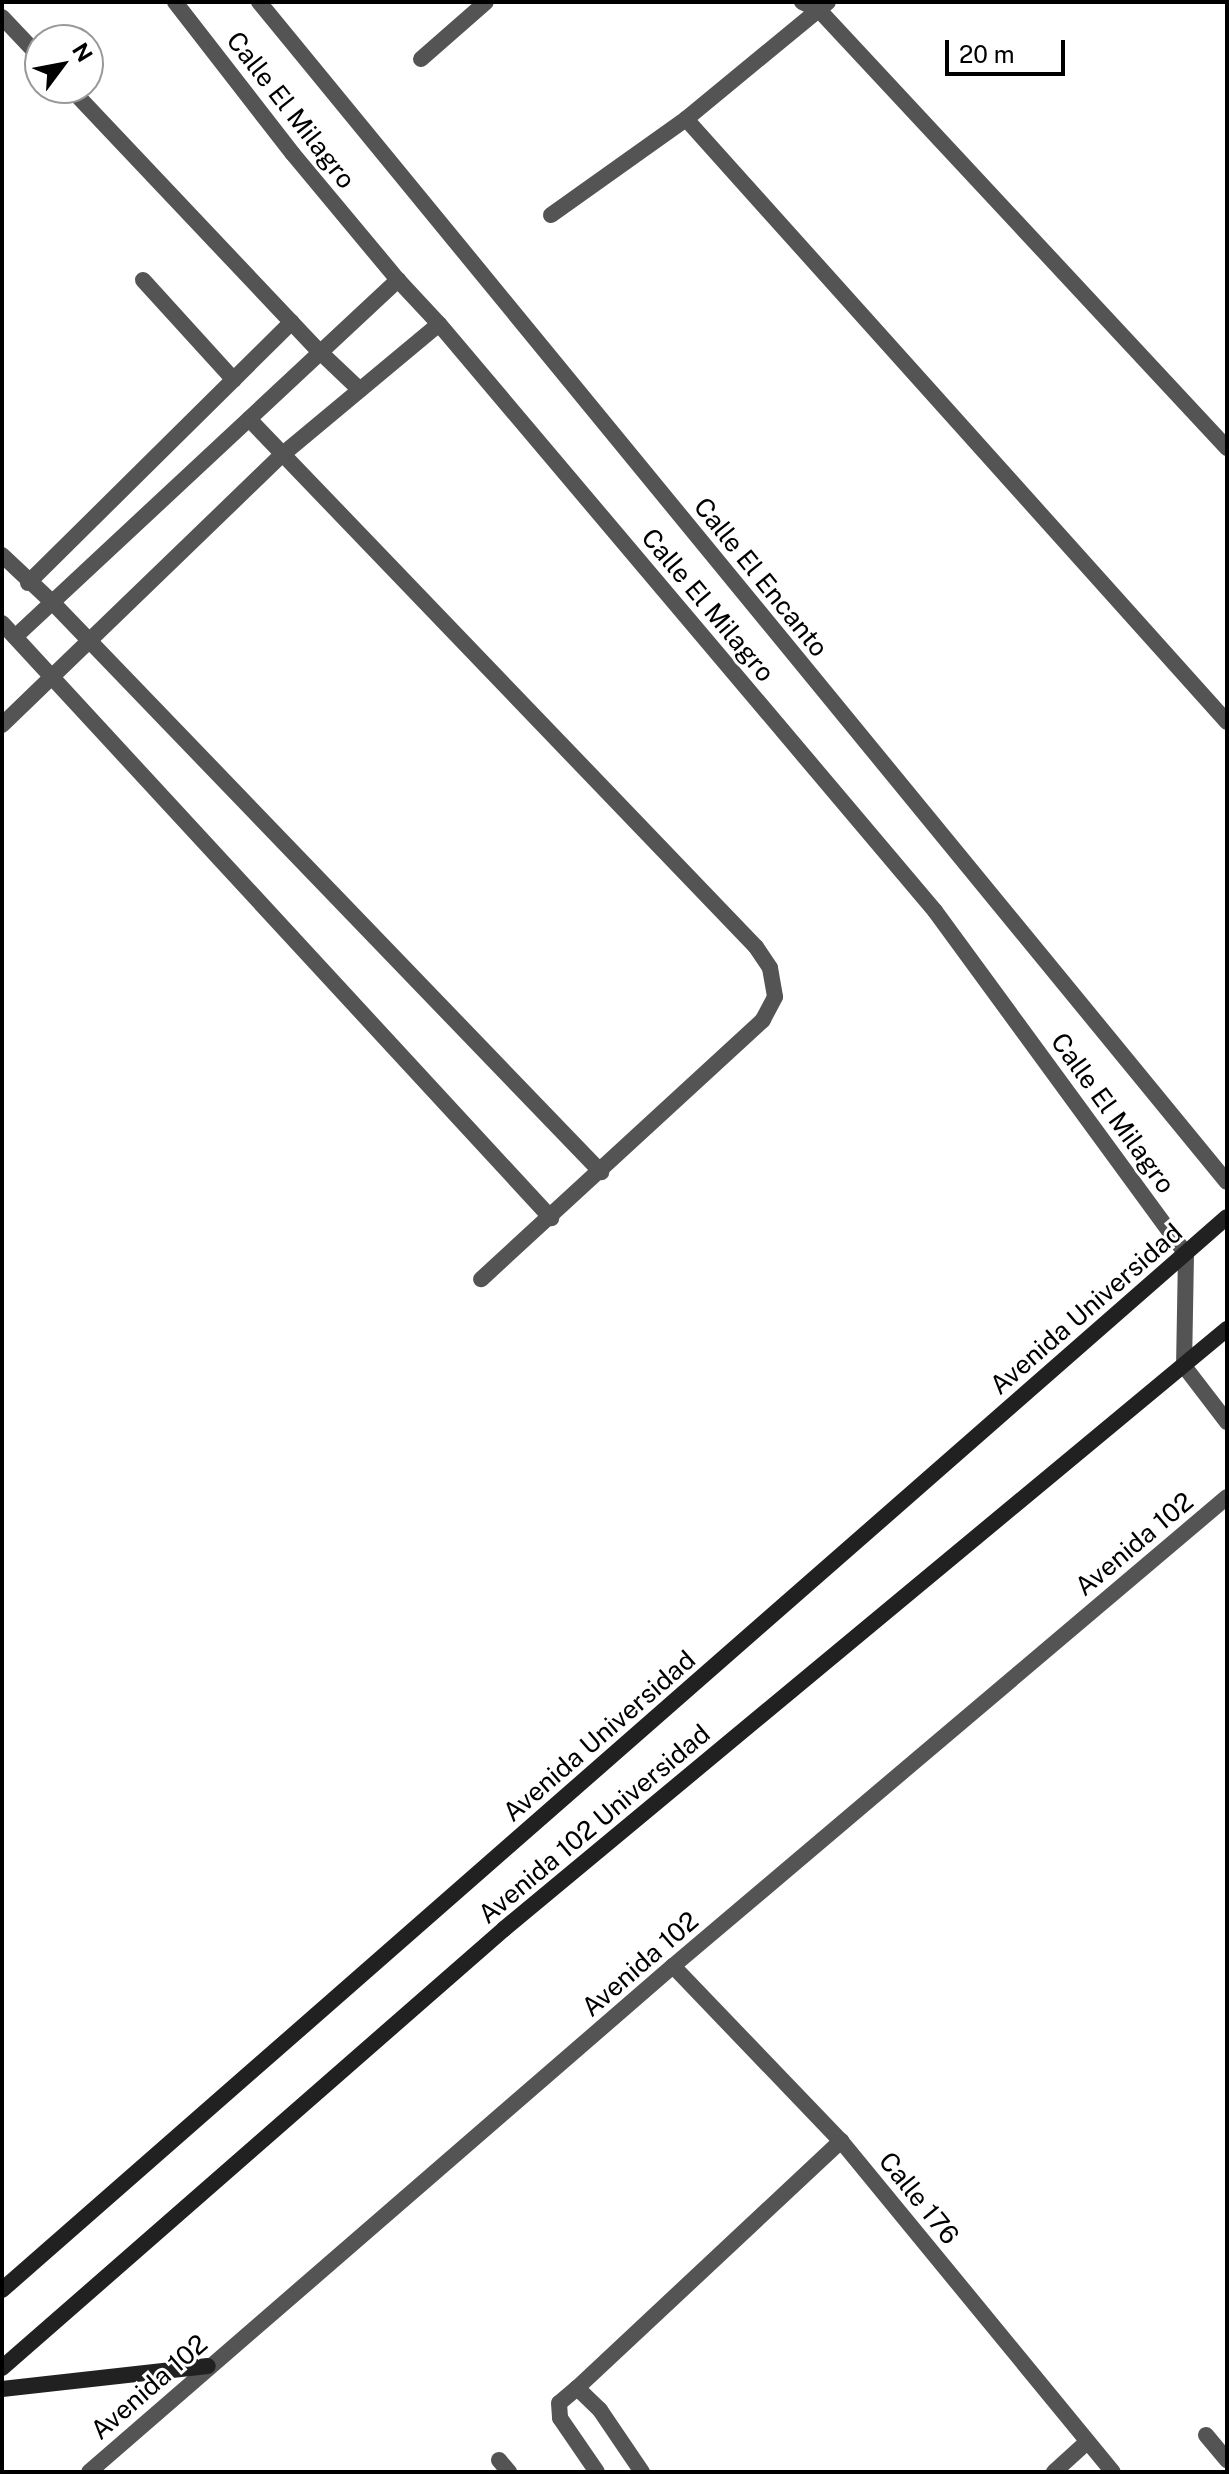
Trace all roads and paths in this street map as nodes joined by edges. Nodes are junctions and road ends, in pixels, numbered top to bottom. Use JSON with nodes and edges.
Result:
{"nodes":[{"id":1,"x":175,"y":2,"type":"edge"},
{"id":2,"x":259,"y":2,"type":"edge"},
{"id":3,"x":486,"y":2,"type":"edge"},
{"id":4,"x":802,"y":2,"type":"edge"},
{"id":5,"x":823,"y":6,"type":"edge"},
{"id":6,"x":2,"y":17,"type":"edge"},
{"id":7,"x":24,"y":40,"type":"edge"},
{"id":8,"x":421,"y":59,"type":"dead end"},
{"id":9,"x":85,"y":104,"type":"edge"},
{"id":10,"x":686,"y":119,"type":"junction"},
{"id":11,"x":551,"y":215,"type":"dead end"},
{"id":12,"x":143,"y":280,"type":"dead end"},
{"id":13,"x":398,"y":280,"type":"junction"},
{"id":14,"x":292,"y":322,"type":"junction"},
{"id":15,"x":439,"y":324,"type":"junction"},
{"id":16,"x":320,"y":352,"type":"junction"},
{"id":17,"x":234,"y":380,"type":"junction"},
{"id":18,"x":360,"y":390,"type":"junction"},
{"id":19,"x":249,"y":419,"type":"junction"},
{"id":20,"x":1227,"y":448,"type":"edge"},
{"id":21,"x":283,"y":454,"type":"junction"},
{"id":22,"x":2,"y":555,"type":"edge"},
{"id":23,"x":28,"y":583,"type":"junction"},
{"id":24,"x":54,"y":604,"type":"junction"},
{"id":25,"x":2,"y":623,"type":"edge"},
{"id":26,"x":15,"y":637,"type":"junction"},
{"id":27,"x":90,"y":642,"type":"junction"},
{"id":28,"x":53,"y":678,"type":"junction"},
{"id":29,"x":1227,"y":722,"type":"edge"},
{"id":30,"x":2,"y":725,"type":"edge"},
{"id":31,"x":601,"y":1172,"type":"junction"},
{"id":32,"x":1227,"y":1182,"type":"edge"},
{"id":33,"x":1227,"y":1217,"type":"edge"},
{"id":34,"x":551,"y":1218,"type":"junction"},
{"id":35,"x":1186,"y":1254,"type":"junction"},
{"id":36,"x":481,"y":1279,"type":"dead end"},
{"id":37,"x":1227,"y":1329,"type":"edge"},
{"id":38,"x":1184,"y":1366,"type":"junction"},
{"id":39,"x":1227,"y":1422,"type":"edge"},
{"id":40,"x":1227,"y":1497,"type":"edge"},
{"id":41,"x":673,"y":1966,"type":"junction"},
{"id":42,"x":841,"y":2141,"type":"junction"},
{"id":43,"x":2,"y":2290,"type":"edge"},
{"id":44,"x":208,"y":2366,"type":"junction"},
{"id":45,"x":2,"y":2368,"type":"edge"},
{"id":46,"x":577,"y":2388,"type":"junction"},
{"id":47,"x":2,"y":2389,"type":"edge"},
{"id":48,"x":1206,"y":2435,"type":"dead end"},
{"id":49,"x":1087,"y":2442,"type":"junction"},
{"id":50,"x":1227,"y":2460,"type":"edge"},
{"id":51,"x":89,"y":2472,"type":"edge"},
{"id":52,"x":597,"y":2472,"type":"edge"},
{"id":53,"x":642,"y":2472,"type":"edge"},
{"id":54,"x":1054,"y":2472,"type":"edge"},
{"id":55,"x":1113,"y":2472,"type":"edge"}],
"edges":[{"from":1,"to":13,"type":"street","name":"Calle El Milagro"},
{"from":2,"to":32,"type":"street","name":"Calle El Encanto"},
{"from":3,"to":8,"type":"street"},
{"from":4,"to":5,"type":"street"},
{"from":5,"to":10,"type":"street"},
{"from":5,"to":20,"type":"street"},
{"from":6,"to":7,"type":"street"},
{"from":9,"to":14,"type":"street"},
{"from":10,"to":11,"type":"street"},
{"from":10,"to":29,"type":"street"},
{"from":12,"to":17,"type":"street"},
{"from":13,"to":15,"type":"street","name":"Calle El Milagro"},
{"from":13,"to":16,"type":"street"},
{"from":14,"to":16,"type":"street"},
{"from":14,"to":17,"type":"street"},
{"from":15,"to":18,"type":"street"},
{"from":15,"to":35,"type":"street","name":"Calle El Milagro"},
{"from":16,"to":18,"type":"street"},
{"from":16,"to":19,"type":"street"},
{"from":17,"to":23,"type":"street"},
{"from":18,"to":21,"type":"street"},
{"from":19,"to":21,"type":"street"},
{"from":19,"to":24,"type":"street"},
{"from":21,"to":27,"type":"street"},
{"from":21,"to":31,"type":"street"},
{"from":22,"to":23,"type":"street"},
{"from":23,"to":24,"type":"street"},
{"from":24,"to":26,"type":"street"},
{"from":24,"to":27,"type":"street"},
{"from":25,"to":26,"type":"street"},
{"from":26,"to":28,"type":"street"},
{"from":27,"to":28,"type":"street"},
{"from":27,"to":31,"type":"street"},
{"from":28,"to":30,"type":"street"},
{"from":28,"to":34,"type":"street"},
{"from":31,"to":34,"type":"street"},
{"from":33,"to":35,"type":"main road","name":"Avenida Universidad"},
{"from":34,"to":36,"type":"street"},
{"from":35,"to":38,"type":"street"},
{"from":35,"to":43,"type":"main road","name":"Avenida Universidad"},
{"from":37,"to":38,"type":"main road","name":"Avenida 102 Universidad"},
{"from":38,"to":39,"type":"street"},
{"from":38,"to":45,"type":"main road","name":"Avenida 102 Universidad"},
{"from":40,"to":41,"type":"street","name":"Avenida 102"},
{"from":41,"to":42,"type":"street","name":"Calle 176"},
{"from":41,"to":44,"type":"street","name":"Avenida 102"},
{"from":42,"to":46,"type":"street"},
{"from":42,"to":49,"type":"street","name":"Calle 176"},
{"from":44,"to":47,"type":"main road"},
{"from":44,"to":51,"type":"street","name":"Avenida 102"},
{"from":46,"to":52,"type":"street"},
{"from":46,"to":53,"type":"street"},
{"from":48,"to":50,"type":"street"},
{"from":49,"to":54,"type":"street"},
{"from":49,"to":55,"type":"street","name":"Calle 176"}]}
